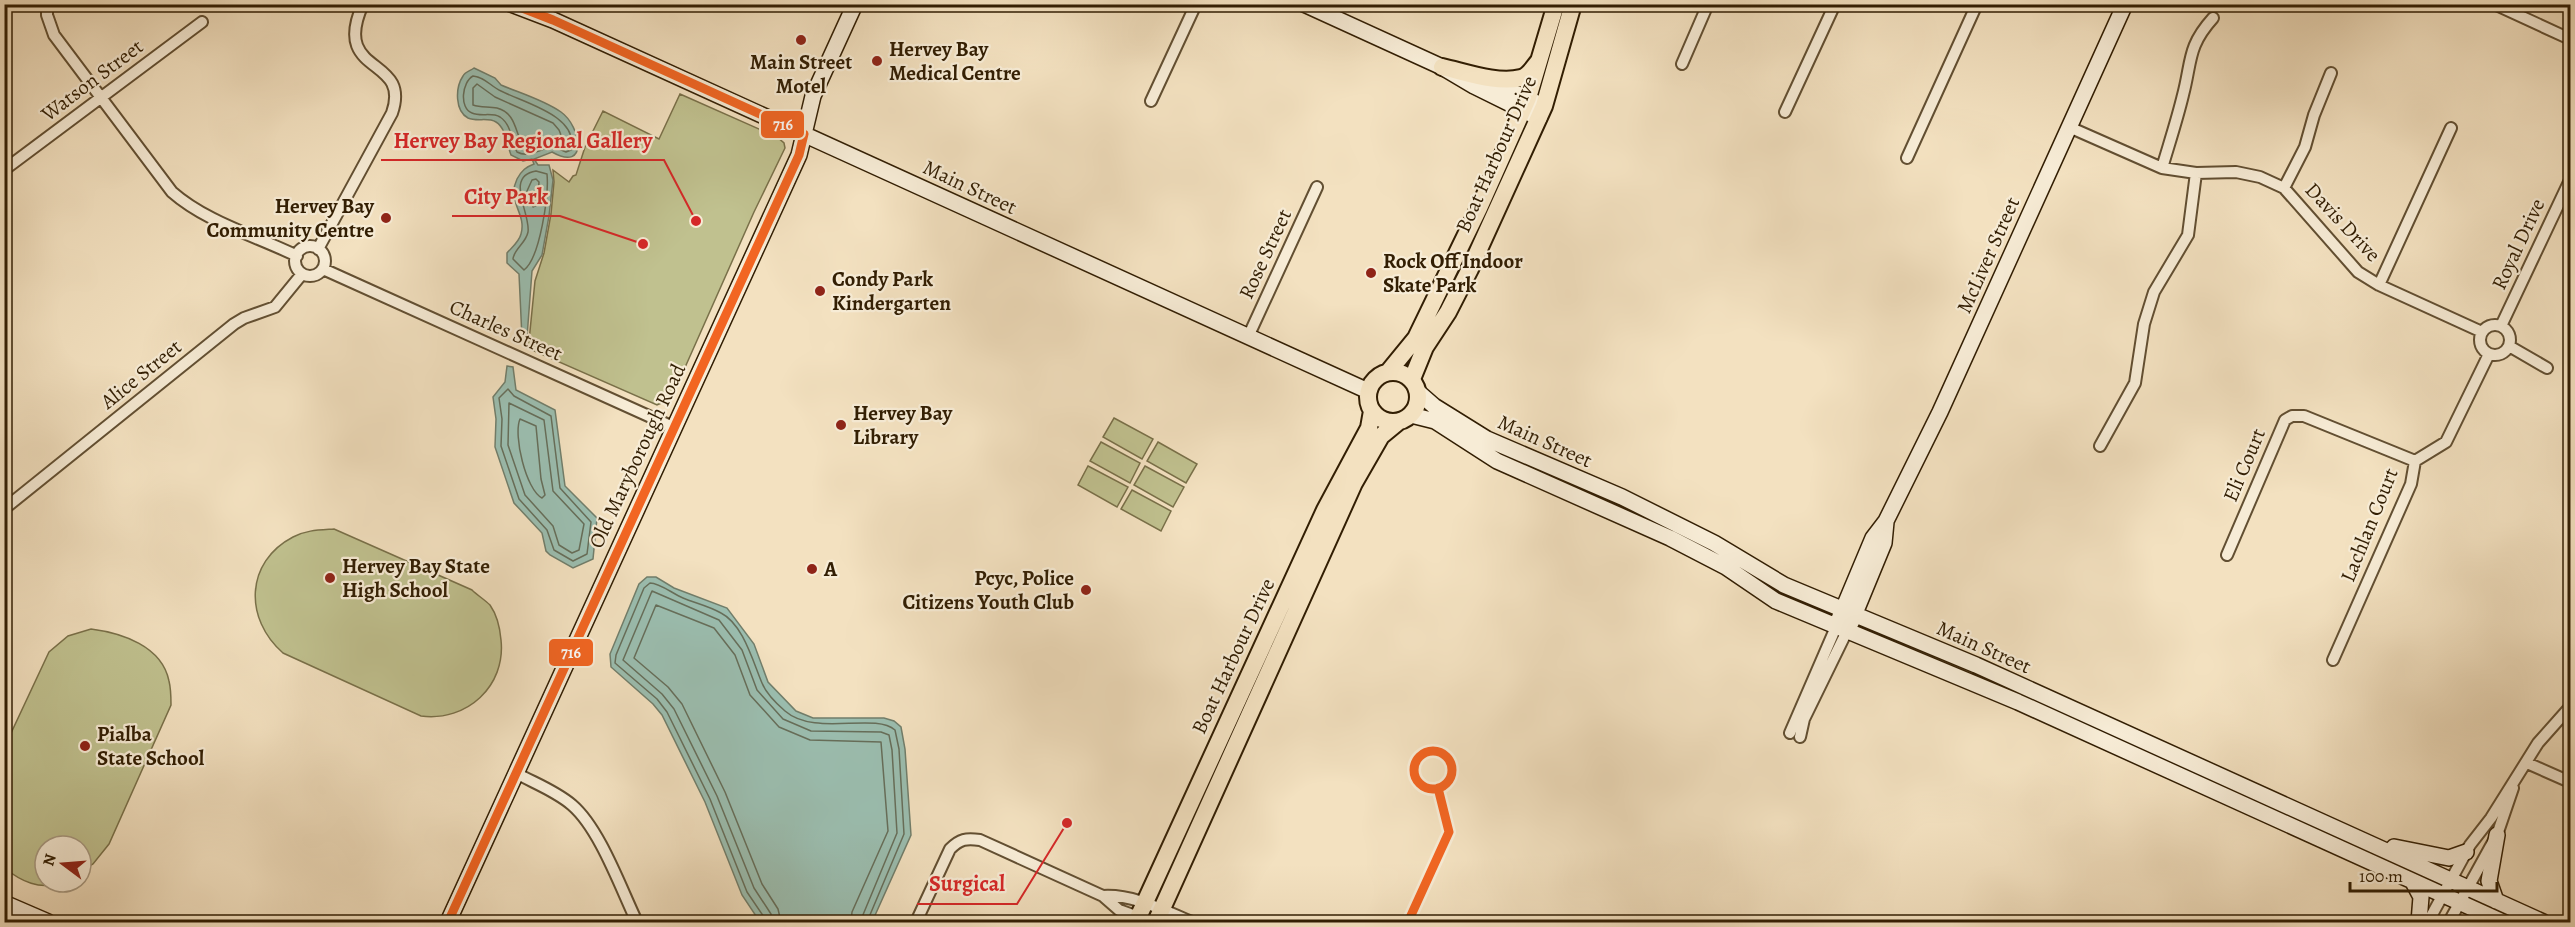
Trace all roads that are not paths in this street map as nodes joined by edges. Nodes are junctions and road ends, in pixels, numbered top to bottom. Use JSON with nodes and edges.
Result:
{"nodes":[{"id":1,"x":47,"y":4,"type":"edge"},
{"id":2,"x":363,"y":4,"type":"edge"},
{"id":3,"x":512,"y":4,"type":"edge"},
{"id":4,"x":532,"y":4,"type":"edge"},
{"id":5,"x":855,"y":4,"type":"edge"},
{"id":6,"x":1196,"y":4,"type":"edge"},
{"id":7,"x":1304,"y":4,"type":"edge"},
{"id":8,"x":1556,"y":4,"type":"edge"},
{"id":9,"x":1574,"y":4,"type":"edge"},
{"id":10,"x":1708,"y":4,"type":"edge"},
{"id":11,"x":1835,"y":4,"type":"edge"},
{"id":12,"x":1977,"y":4,"type":"edge"},
{"id":13,"x":2125,"y":4,"type":"edge"},
{"id":14,"x":2494,"y":4,"type":"edge"},
{"id":15,"x":2213,"y":18,"type":"dead end"},
{"id":16,"x":553,"y":20,"type":"junction"},
{"id":17,"x":202,"y":22,"type":"dead end"},
{"id":18,"x":2571,"y":39,"type":"edge"},
{"id":19,"x":1541,"y":57,"type":"junction"},
{"id":20,"x":1682,"y":64,"type":"dead end"},
{"id":21,"x":1442,"y":67,"type":"junction"},
{"id":22,"x":2331,"y":73,"type":"dead end"},
{"id":23,"x":101,"y":98,"type":"junction"},
{"id":24,"x":1151,"y":101,"type":"dead end"},
{"id":25,"x":1526,"y":105,"type":"junction"},
{"id":26,"x":1542,"y":112,"type":"junction"},
{"id":27,"x":1785,"y":112,"type":"dead end"},
{"id":28,"x":2069,"y":127,"type":"junction"},
{"id":29,"x":2451,"y":128,"type":"dead end"},
{"id":30,"x":804,"y":134,"type":"junction"},
{"id":31,"x":1907,"y":158,"type":"dead end"},
{"id":32,"x":2162,"y":168,"type":"junction"},
{"id":33,"x":4,"y":170,"type":"edge"},
{"id":34,"x":2196,"y":173,"type":"junction"},
{"id":35,"x":2571,"y":180,"type":"edge"},
{"id":36,"x":1317,"y":187,"type":"dead end"},
{"id":37,"x":2284,"y":188,"type":"junction"},
{"id":38,"x":318,"y":249,"type":"junction"},
{"id":39,"x":297,"y":256,"type":"junction"},
{"id":40,"x":323,"y":269,"type":"junction"},
{"id":41,"x":302,"y":274,"type":"junction"},
{"id":42,"x":2379,"y":285,"type":"junction"},
{"id":43,"x":2501,"y":326,"type":"junction"},
{"id":44,"x":2481,"y":332,"type":"junction"},
{"id":45,"x":1248,"y":337,"type":"junction"},
{"id":46,"x":2509,"y":346,"type":"junction"},
{"id":47,"x":2488,"y":354,"type":"junction"},
{"id":48,"x":2547,"y":368,"type":"dead end"},
{"id":49,"x":1389,"y":371,"type":"junction"},
{"id":50,"x":1415,"y":386,"type":"junction"},
{"id":51,"x":1368,"y":391,"type":"junction"},
{"id":52,"x":1372,"y":411,"type":"junction"},
{"id":53,"x":1404,"y":418,"type":"junction"},
{"id":54,"x":673,"y":427,"type":"junction"},
{"id":55,"x":2100,"y":446,"type":"dead end"},
{"id":56,"x":2415,"y":461,"type":"junction"},
{"id":57,"x":4,"y":509,"type":"edge"},
{"id":58,"x":2227,"y":555,"type":"dead end"},
{"id":59,"x":1848,"y":612,"type":"junction"},
{"id":60,"x":1842,"y":629,"type":"junction"},
{"id":61,"x":2333,"y":660,"type":"dead end"},
{"id":62,"x":1255,"y":700,"type":"junction"},
{"id":63,"x":2571,"y":707,"type":"edge"},
{"id":64,"x":1795,"y":735,"type":"dead end"},
{"id":65,"x":1210,"y":760,"type":"junction"},
{"id":66,"x":2526,"y":762,"type":"junction"},
{"id":67,"x":516,"y":773,"type":"junction"},
{"id":68,"x":2516,"y":779,"type":"junction"},
{"id":69,"x":2571,"y":783,"type":"edge"},
{"id":70,"x":2497,"y":835,"type":"junction"},
{"id":71,"x":2353,"y":837,"type":"junction"},
{"id":72,"x":2466,"y":852,"type":"junction"},
{"id":73,"x":2451,"y":880,"type":"junction"},
{"id":74,"x":2414,"y":882,"type":"junction"},
{"id":75,"x":2468,"y":888,"type":"junction"},
{"id":76,"x":2443,"y":895,"type":"junction"},
{"id":77,"x":2496,"y":901,"type":"junction"},
{"id":78,"x":4,"y":903,"type":"edge"},
{"id":79,"x":2460,"y":903,"type":"junction"},
{"id":80,"x":1148,"y":916,"type":"edge"},
{"id":81,"x":48,"y":922,"type":"edge"},
{"id":82,"x":448,"y":922,"type":"edge"},
{"id":83,"x":637,"y":922,"type":"edge"},
{"id":84,"x":916,"y":922,"type":"edge"},
{"id":85,"x":1192,"y":922,"type":"edge"},
{"id":86,"x":2419,"y":922,"type":"edge"},
{"id":87,"x":2428,"y":922,"type":"edge"},
{"id":88,"x":2449,"y":922,"type":"edge"},
{"id":89,"x":2503,"y":922,"type":"edge"},
{"id":90,"x":2543,"y":922,"type":"edge"}],
"edges":[{"from":1,"to":23,"type":"street"},
{"from":2,"to":38,"type":"street"},
{"from":3,"to":16,"type":"street","name":"Main Street"},
{"from":4,"to":16,"type":"street","name":"Main Street"},
{"from":5,"to":30,"type":"street","name":"Old Maryborough Road"},
{"from":6,"to":24,"type":"street"},
{"from":7,"to":21,"type":"street"},
{"from":8,"to":19,"type":"main road","name":"Boat Harbour Drive"},
{"from":9,"to":26,"type":"main road","name":"Boat Harbour Drive"},
{"from":10,"to":20,"type":"street"},
{"from":11,"to":27,"type":"street"},
{"from":12,"to":31,"type":"street"},
{"from":13,"to":28,"type":"street","name":"McLiver Street"},
{"from":14,"to":18,"type":"street"},
{"from":15,"to":32,"type":"street"},
{"from":16,"to":30,"type":"street","name":"Main Street"},
{"from":17,"to":23,"type":"street","name":"Watson Street"},
{"from":19,"to":21,"type":"main road"},
{"from":19,"to":25,"type":"main road","name":"Boat Harbour Drive"},
{"from":21,"to":25,"type":"street"},
{"from":22,"to":37,"type":"street"},
{"from":23,"to":33,"type":"street","name":"Watson Street"},
{"from":23,"to":39,"type":"street"},
{"from":25,"to":26,"type":"street"},
{"from":25,"to":49,"type":"main road","name":"Boat Harbour Drive"},
{"from":26,"to":50,"type":"main road","name":"Boat Harbour Drive"},
{"from":28,"to":32,"type":"street","name":"Davis Drive"},
{"from":28,"to":59,"type":"street","name":"McLiver Street"},
{"from":29,"to":42,"type":"street"},
{"from":30,"to":45,"type":"street","name":"Main Street"},
{"from":30,"to":54,"type":"street","name":"Old Maryborough Road"},
{"from":32,"to":34,"type":"street","name":"Davis Drive"},
{"from":34,"to":37,"type":"street","name":"Davis Drive"},
{"from":34,"to":55,"type":"street"},
{"from":35,"to":43,"type":"street","name":"Royal Drive"},
{"from":36,"to":45,"type":"street","name":"Rose Street"},
{"from":37,"to":42,"type":"street","name":"Davis Drive"},
{"from":38,"to":39,"type":"street"},
{"from":38,"to":40,"type":"street"},
{"from":39,"to":41,"type":"street"},
{"from":40,"to":41,"type":"street"},
{"from":40,"to":54,"type":"street","name":"Charles Street"},
{"from":41,"to":57,"type":"street","name":"Alice Street"},
{"from":42,"to":44,"type":"street","name":"Davis Drive"},
{"from":43,"to":44,"type":"street"},
{"from":43,"to":46,"type":"street"},
{"from":44,"to":47,"type":"street"},
{"from":45,"to":51,"type":"street","name":"Main Street"},
{"from":46,"to":47,"type":"street"},
{"from":46,"to":48,"type":"street"},
{"from":47,"to":56,"type":"street","name":"Lachlan Court"},
{"from":49,"to":50,"type":"main road"},
{"from":49,"to":51,"type":"main road"},
{"from":50,"to":53,"type":"main road"},
{"from":50,"to":59,"type":"street","name":"Main Street"},
{"from":51,"to":52,"type":"main road"},
{"from":52,"to":53,"type":"main road"},
{"from":52,"to":65,"type":"main road","name":"Boat Harbour Drive"},
{"from":53,"to":60,"type":"street","name":"Main Street"},
{"from":53,"to":62,"type":"main road","name":"Boat Harbour Drive"},
{"from":54,"to":67,"type":"street","name":"Old Maryborough Road"},
{"from":56,"to":58,"type":"street","name":"Eli Court"},
{"from":56,"to":61,"type":"street","name":"Lachlan Court"},
{"from":59,"to":60,"type":"street","name":"McLiver Street"},
{"from":59,"to":71,"type":"street","name":"Main Street"},
{"from":60,"to":64,"type":"street","name":"McLiver Street"},
{"from":60,"to":74,"type":"street","name":"Main Street"},
{"from":62,"to":65,"type":"main road"},
{"from":62,"to":80,"type":"main road","name":"Boat Harbour Drive"},
{"from":63,"to":66,"type":"street"},
{"from":65,"to":80,"type":"main road","name":"Boat Harbour Drive"},
{"from":66,"to":68,"type":"street"},
{"from":66,"to":69,"type":"street"},
{"from":67,"to":82,"type":"street","name":"Old Maryborough Road"},
{"from":67,"to":83,"type":"street"},
{"from":68,"to":70,"type":"street"},
{"from":68,"to":72,"type":"street"},
{"from":70,"to":75,"type":"street"},
{"from":70,"to":77,"type":"street"},
{"from":71,"to":72,"type":"street"},
{"from":71,"to":73,"type":"street","name":"Main Street"},
{"from":72,"to":73,"type":"street"},
{"from":73,"to":75,"type":"street","name":"Main Street"},
{"from":73,"to":76,"type":"street"},
{"from":74,"to":76,"type":"street","name":"Main Street"},
{"from":74,"to":86,"type":"street"},
{"from":75,"to":77,"type":"street","name":"Main Street"},
{"from":75,"to":79,"type":"street"},
{"from":76,"to":79,"type":"street","name":"Main Street"},
{"from":76,"to":87,"type":"street"},
{"from":77,"to":90,"type":"street","name":"Main Street"},
{"from":78,"to":81,"type":"street"},
{"from":79,"to":88,"type":"street"},
{"from":79,"to":89,"type":"street","name":"Main Street"},
{"from":80,"to":84,"type":"street"},
{"from":80,"to":85,"type":"street"}]}
